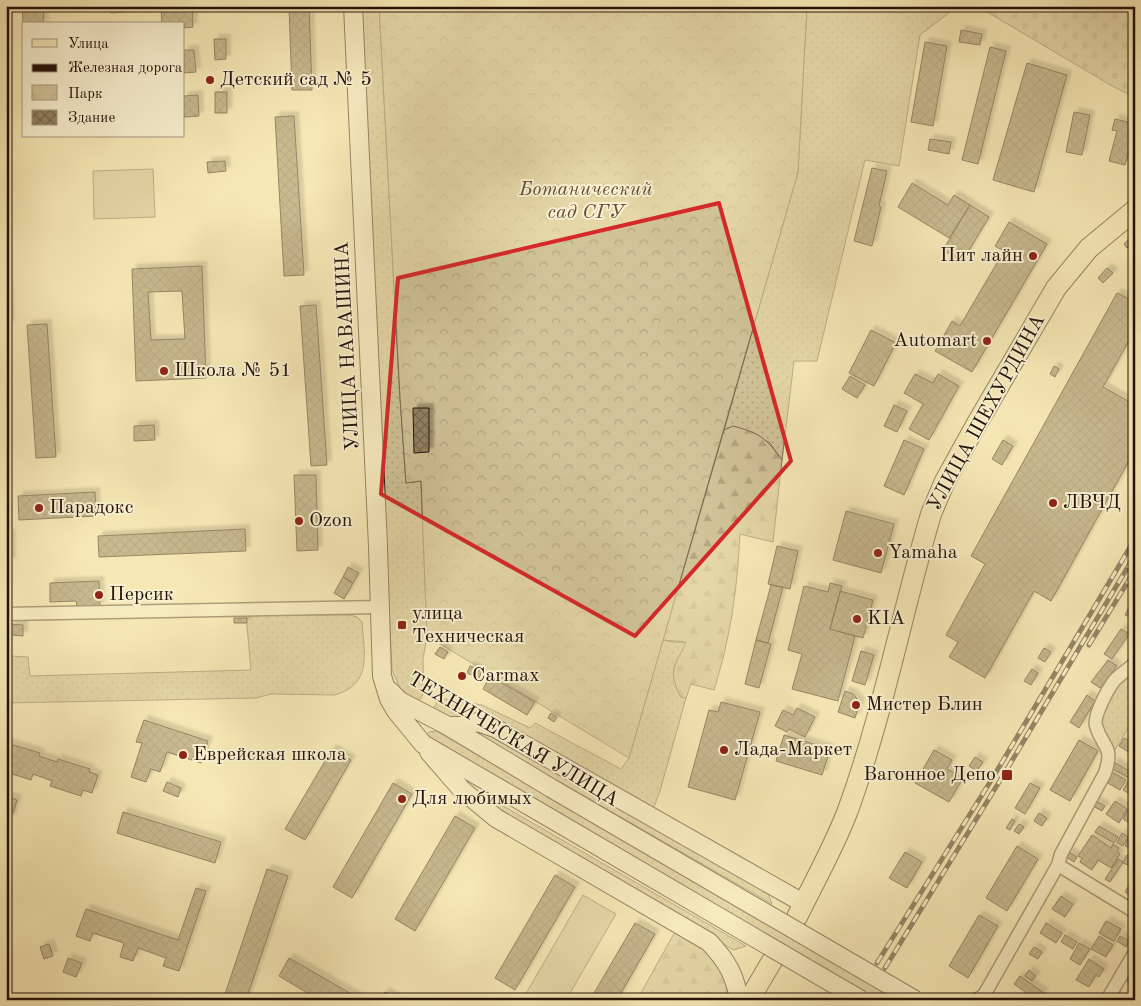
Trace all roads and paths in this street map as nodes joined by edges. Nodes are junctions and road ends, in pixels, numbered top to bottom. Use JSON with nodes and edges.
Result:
{"nodes":[{"id":1,"x":353,"y":6,"type":"edge"},
{"id":2,"x":1135,"y":210,"type":"edge"},
{"id":3,"x":381,"y":607,"type":"junction"},
{"id":4,"x":6,"y":614,"type":"edge"},
{"id":5,"x":1135,"y":662,"type":"edge"},
{"id":6,"x":384,"y":684,"type":"junction"},
{"id":7,"x":442,"y":723,"type":"junction"},
{"id":8,"x":421,"y":742,"type":"junction"},
{"id":9,"x":1058,"y":865,"type":"junction"},
{"id":10,"x":800,"y":910,"type":"joint"},
{"id":11,"x":1135,"y":912,"type":"edge"},
{"id":12,"x":1135,"y":952,"type":"edge"},
{"id":13,"x":772,"y":961,"type":"tunnel mouth"},
{"id":14,"x":739,"y":1000,"type":"edge"},
{"id":15,"x":750,"y":1000,"type":"edge"},
{"id":16,"x":861,"y":1000,"type":"edge"},
{"id":17,"x":915,"y":1000,"type":"edge"},
{"id":18,"x":976,"y":1000,"type":"edge"},
{"id":19,"x":1107,"y":1000,"type":"edge"}],
"edges":[{"from":1,"to":3,"type":"main road","name":"УЛИЦА НАВАШИНА"},
{"from":2,"to":10,"type":"main road","name":"УЛИЦА ШЕХУРДИНА"},
{"from":3,"to":4,"type":"street"},
{"from":3,"to":6,"type":"main road","name":"УЛИЦА НАВАШИНА"},
{"from":5,"to":9,"type":"street"},
{"from":6,"to":7,"type":"main road","name":"ТЕХНИЧЕСКАЯ УЛИЦА"},
{"from":6,"to":8,"type":"main road","name":"ТЕХНИЧЕСКАЯ УЛИЦА"},
{"from":7,"to":8,"type":"street"},
{"from":7,"to":10,"type":"main road"},
{"from":7,"to":17,"type":"main road","name":"ТЕХНИЧЕСКАЯ УЛИЦА","bridge":true},
{"from":8,"to":14,"type":"main road"},
{"from":8,"to":16,"type":"main road","name":"ТЕХНИЧЕСКАЯ УЛИЦА","bridge":true},
{"from":9,"to":11,"type":"street"},
{"from":9,"to":18,"type":"street"},
{"from":12,"to":19,"type":"street"},
{"from":13,"to":15,"type":"main road"}]}
